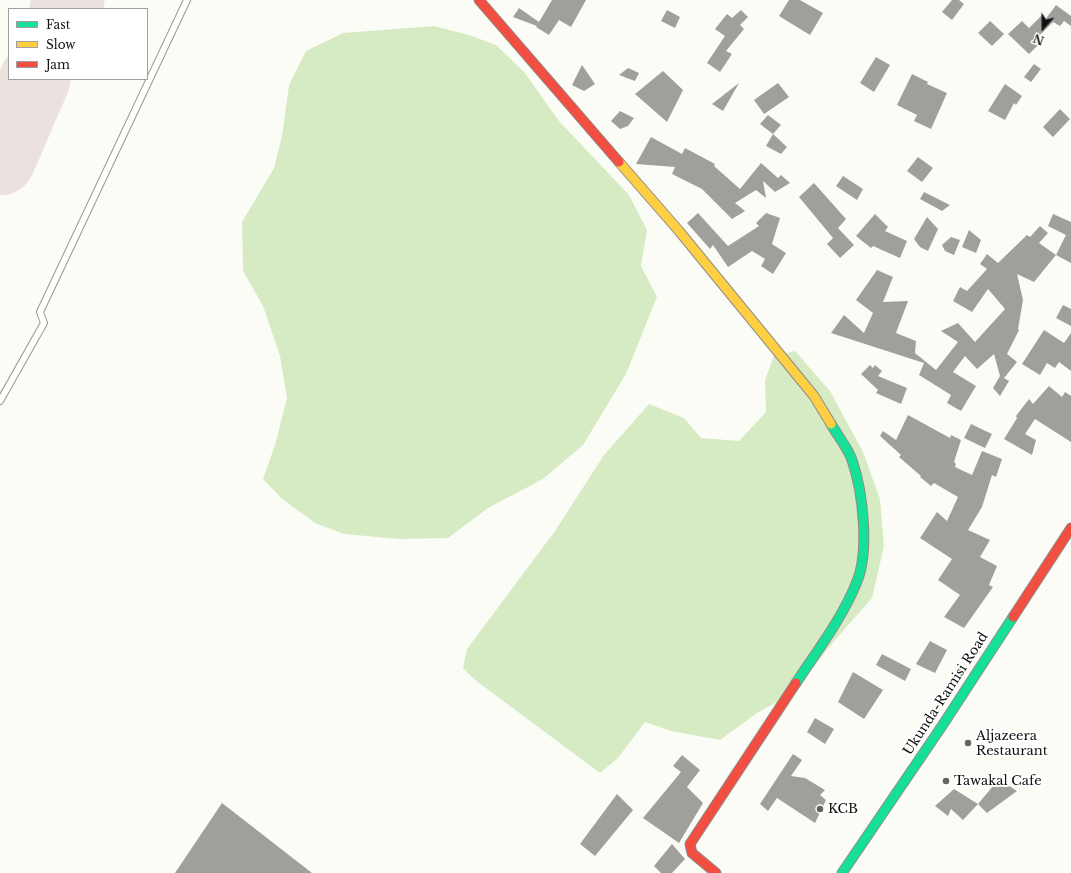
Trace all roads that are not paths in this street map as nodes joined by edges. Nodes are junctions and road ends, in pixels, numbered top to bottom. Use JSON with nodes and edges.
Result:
{"nodes":[{"id":1,"x":187,"y":0,"type":"edge"},
{"id":2,"x":479,"y":0,"type":"edge"},
{"id":3,"x":0,"y":401,"type":"edge"},
{"id":4,"x":1071,"y":528,"type":"edge"},
{"id":5,"x":716,"y":873,"type":"edge"},
{"id":6,"x":842,"y":873,"type":"edge"}],
"edges":[{"from":1,"to":3,"type":"lane"},
{"from":2,"to":5,"type":"main road"},
{"from":4,"to":6,"type":"main road","name":"Ukunda-Ramisi Road"}]}
